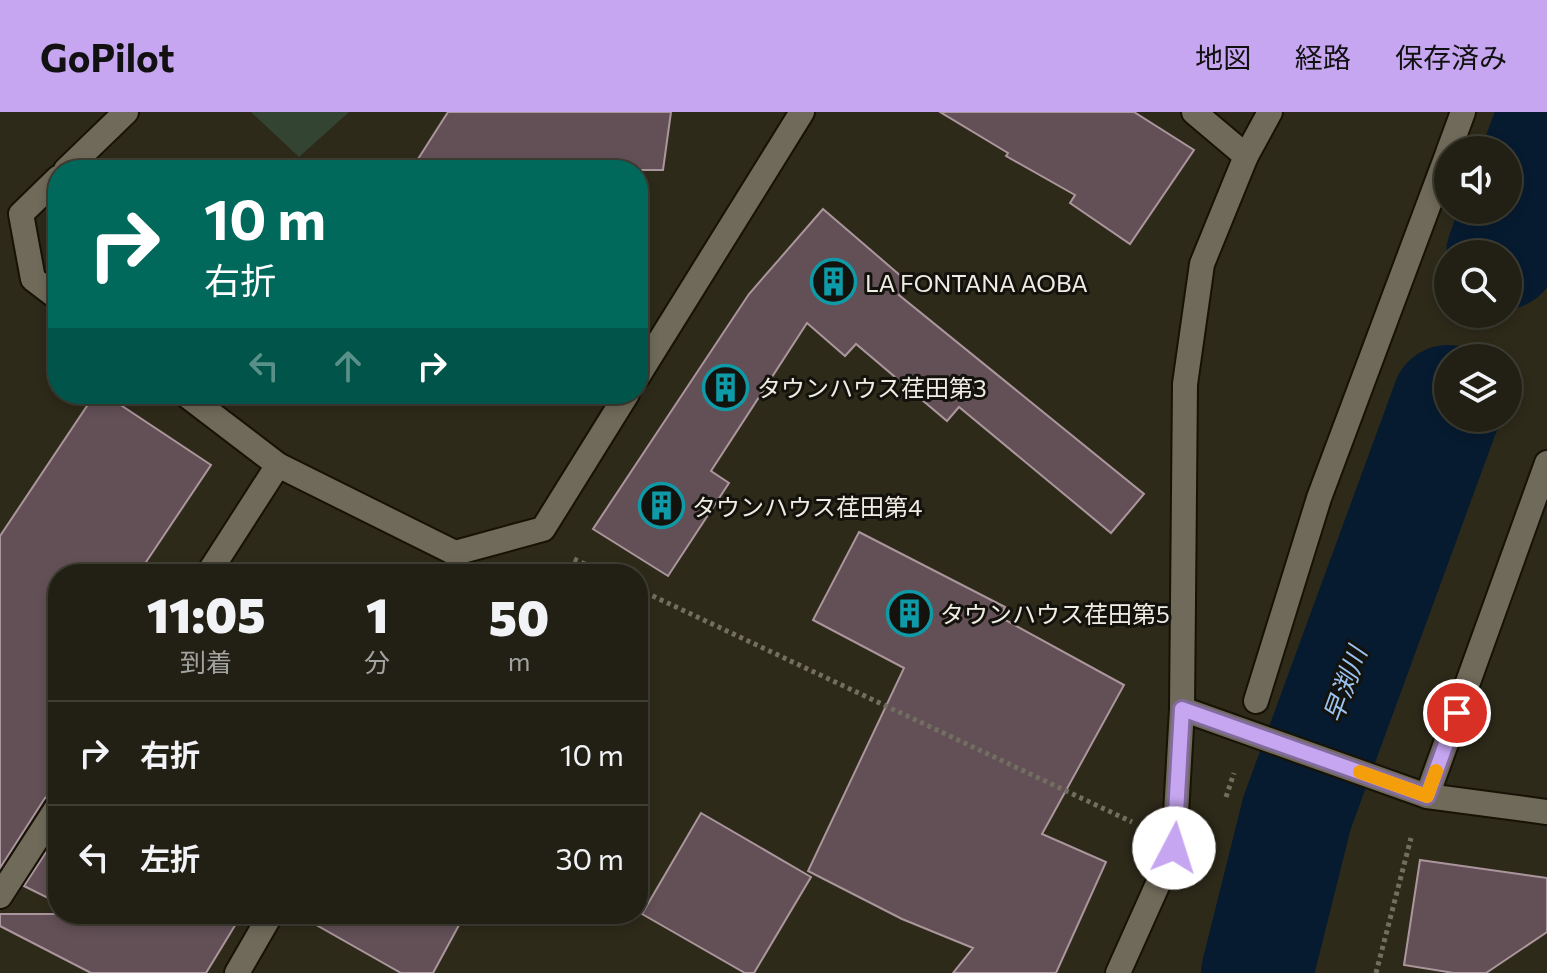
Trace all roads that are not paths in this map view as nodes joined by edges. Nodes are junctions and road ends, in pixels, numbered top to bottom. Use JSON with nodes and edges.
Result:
{"nodes":[{"id":1,"x":126,"y":112,"type":"edge"},
{"id":2,"x":802,"y":112,"type":"edge"},
{"id":3,"x":1194,"y":112,"type":"edge"},
{"id":4,"x":1270,"y":112,"type":"edge"},
{"id":5,"x":1463,"y":112,"type":"edge"},
{"id":6,"x":1454,"y":136,"type":"edge"},
{"id":7,"x":1246,"y":156,"type":"junction"},
{"id":8,"x":76,"y":160,"type":"edge"},
{"id":9,"x":48,"y":188,"type":"edge"},
{"id":10,"x":1434,"y":189,"type":"edge"},
{"id":11,"x":48,"y":290,"type":"edge"},
{"id":12,"x":648,"y":360,"type":"edge"},
{"id":13,"x":198,"y":404,"type":"edge"},
{"id":14,"x":621,"y":404,"type":"edge"},
{"id":15,"x":1547,"y":463,"type":"edge"},
{"id":16,"x":278,"y":465,"type":"junction"},
{"id":17,"x":214,"y":564,"type":"edge"},
{"id":18,"x":1256,"y":701,"type":"dead end"},
{"id":19,"x":1182,"y":709,"type":"junction"},
{"id":20,"x":1427,"y":796,"type":"junction"},
{"id":21,"x":1547,"y":812,"type":"edge"},
{"id":22,"x":48,"y":822,"type":"edge"},
{"id":23,"x":0,"y":896,"type":"edge"},
{"id":24,"x":265,"y":924,"type":"edge"},
{"id":25,"x":237,"y":973,"type":"edge"},
{"id":26,"x":1118,"y":973,"type":"edge"}],
"edges":[{"from":1,"to":8,"type":"street"},
{"from":2,"to":12,"type":"street"},
{"from":3,"to":7,"type":"street"},
{"from":4,"to":7,"type":"street"},
{"from":5,"to":6,"type":"street"},
{"from":7,"to":19,"type":"street"},
{"from":9,"to":11,"type":"street"},
{"from":10,"to":18,"type":"street"},
{"from":13,"to":16,"type":"street"},
{"from":14,"to":16,"type":"street"},
{"from":15,"to":20,"type":"street"},
{"from":16,"to":17,"type":"street"},
{"from":19,"to":20,"type":"street"},
{"from":19,"to":26,"type":"street"},
{"from":20,"to":21,"type":"street"},
{"from":22,"to":23,"type":"street"},
{"from":24,"to":25,"type":"street"}]}
